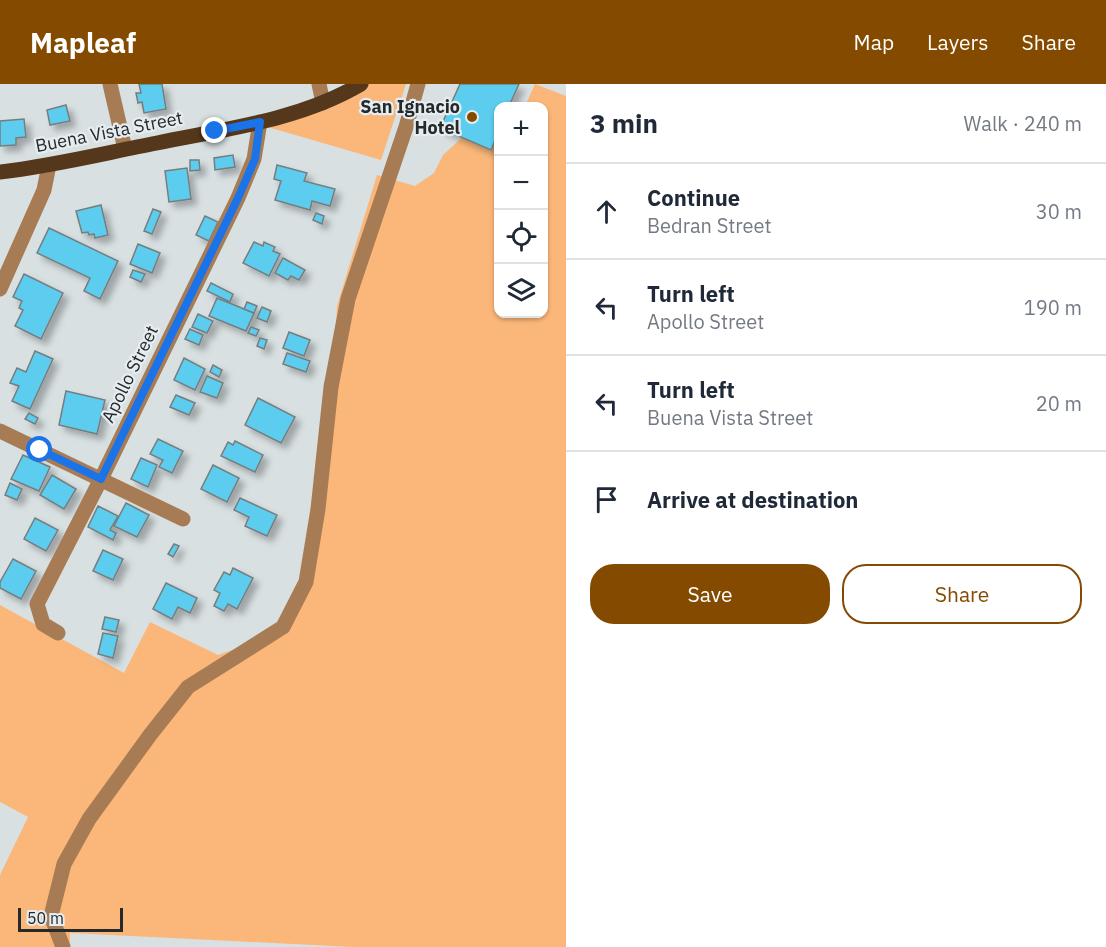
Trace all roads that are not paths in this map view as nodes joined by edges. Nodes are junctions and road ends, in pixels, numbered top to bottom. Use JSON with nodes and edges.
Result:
{"nodes":[{"id":1,"x":110,"y":84,"type":"edge"},
{"id":2,"x":319,"y":84,"type":"edge"},
{"id":3,"x":361,"y":84,"type":"edge"},
{"id":4,"x":418,"y":84,"type":"edge"},
{"id":5,"x":323,"y":103,"type":"junction"},
{"id":6,"x":260,"y":122,"type":"junction"},
{"id":7,"x":125,"y":149,"type":"junction"},
{"id":8,"x":49,"y":165,"type":"junction"},
{"id":9,"x":0,"y":172,"type":"edge"},
{"id":10,"x":0,"y":289,"type":"edge"},
{"id":11,"x":0,"y":431,"type":"edge"},
{"id":12,"x":101,"y":479,"type":"junction"},
{"id":13,"x":183,"y":519,"type":"dead end"},
{"id":14,"x":58,"y":633,"type":"dead end"},
{"id":15,"x":63,"y":947,"type":"edge"}],
"edges":[{"from":1,"to":7,"type":"street"},
{"from":2,"to":5,"type":"street"},
{"from":3,"to":5,"type":"main road","name":"Buena Vista Street"},
{"from":4,"to":15,"type":"street"},
{"from":5,"to":6,"type":"main road","name":"Buena Vista Street"},
{"from":6,"to":7,"type":"main road","name":"Buena Vista Street"},
{"from":6,"to":12,"type":"street","name":"Apollo Street"},
{"from":7,"to":8,"type":"main road","name":"Buena Vista Street"},
{"from":8,"to":9,"type":"main road","name":"Buena Vista Street"},
{"from":8,"to":10,"type":"street"},
{"from":11,"to":12,"type":"street"},
{"from":12,"to":13,"type":"street"},
{"from":12,"to":14,"type":"street","name":"Apollo Street"}]}
